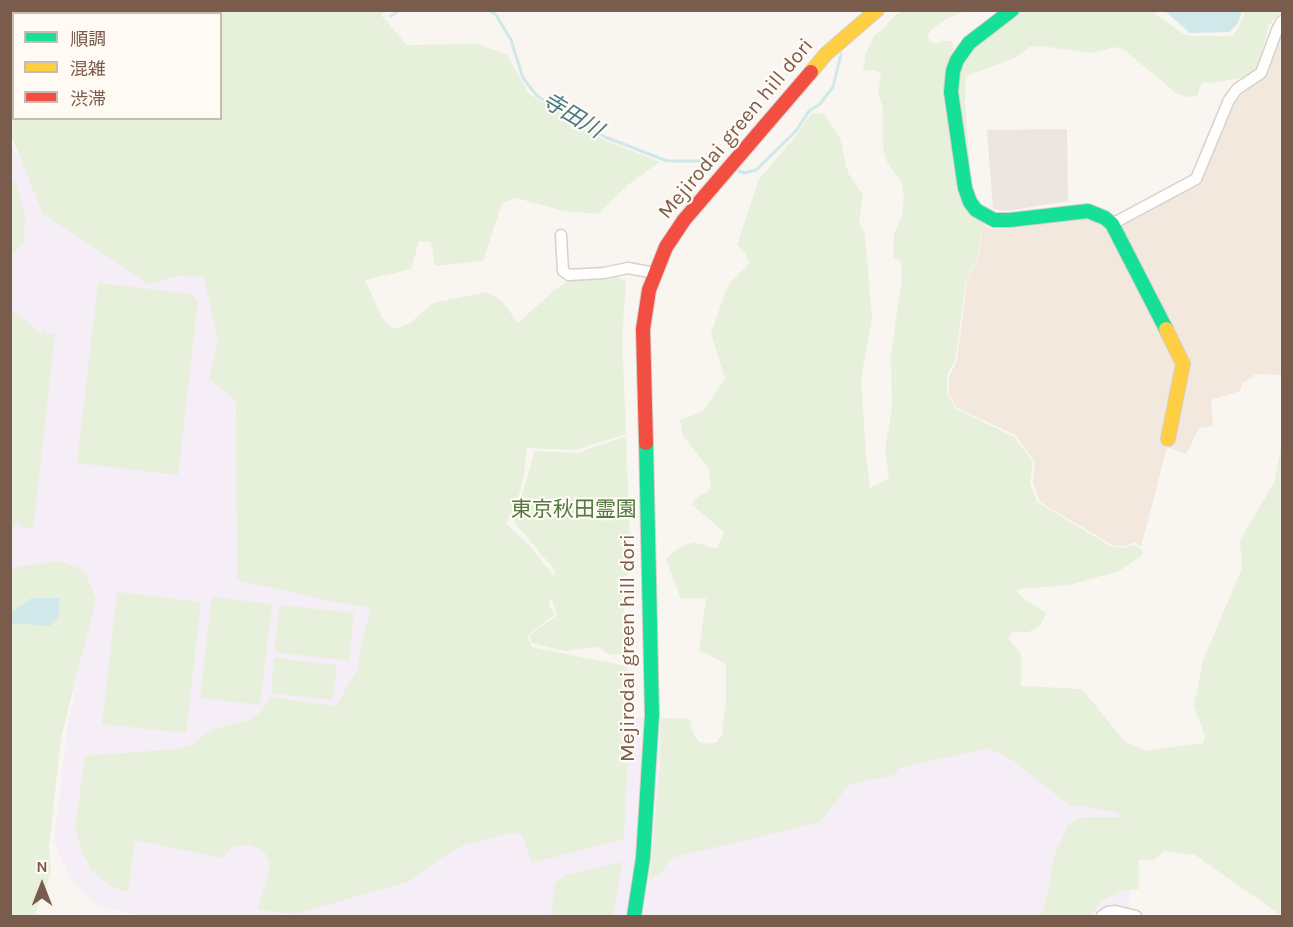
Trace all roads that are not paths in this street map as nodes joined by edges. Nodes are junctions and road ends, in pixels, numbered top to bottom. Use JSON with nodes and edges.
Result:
{"nodes":[{"id":1,"x":861,"y":10,"type":"edge"},
{"id":2,"x":877,"y":10,"type":"edge"},
{"id":3,"x":1012,"y":10,"type":"edge"},
{"id":4,"x":1282,"y":21,"type":"edge"},
{"id":5,"x":1112,"y":224,"type":"junction"},
{"id":6,"x":561,"y":235,"type":"dead end"},
{"id":7,"x":650,"y":272,"type":"junction"},
{"id":8,"x":1168,"y":439,"type":"dead end"},
{"id":9,"x":641,"y":831,"type":"junction"},
{"id":10,"x":624,"y":916,"type":"edge"},
{"id":11,"x":633,"y":916,"type":"edge"},
{"id":12,"x":1102,"y":916,"type":"edge"},
{"id":13,"x":1136,"y":916,"type":"edge"}],
"edges":[{"from":1,"to":7,"type":"street","name":"Mejirodai green hill dori"},
{"from":2,"to":7,"type":"street","name":"Mejirodai green hill dori"},
{"from":3,"to":5,"type":"street"},
{"from":4,"to":5,"type":"street"},
{"from":5,"to":8,"type":"street"},
{"from":6,"to":7,"type":"street"},
{"from":7,"to":9,"type":"street","name":"Mejirodai green hill dori"},
{"from":9,"to":10,"type":"street"},
{"from":9,"to":11,"type":"street"},
{"from":12,"to":13,"type":"street"}]}
